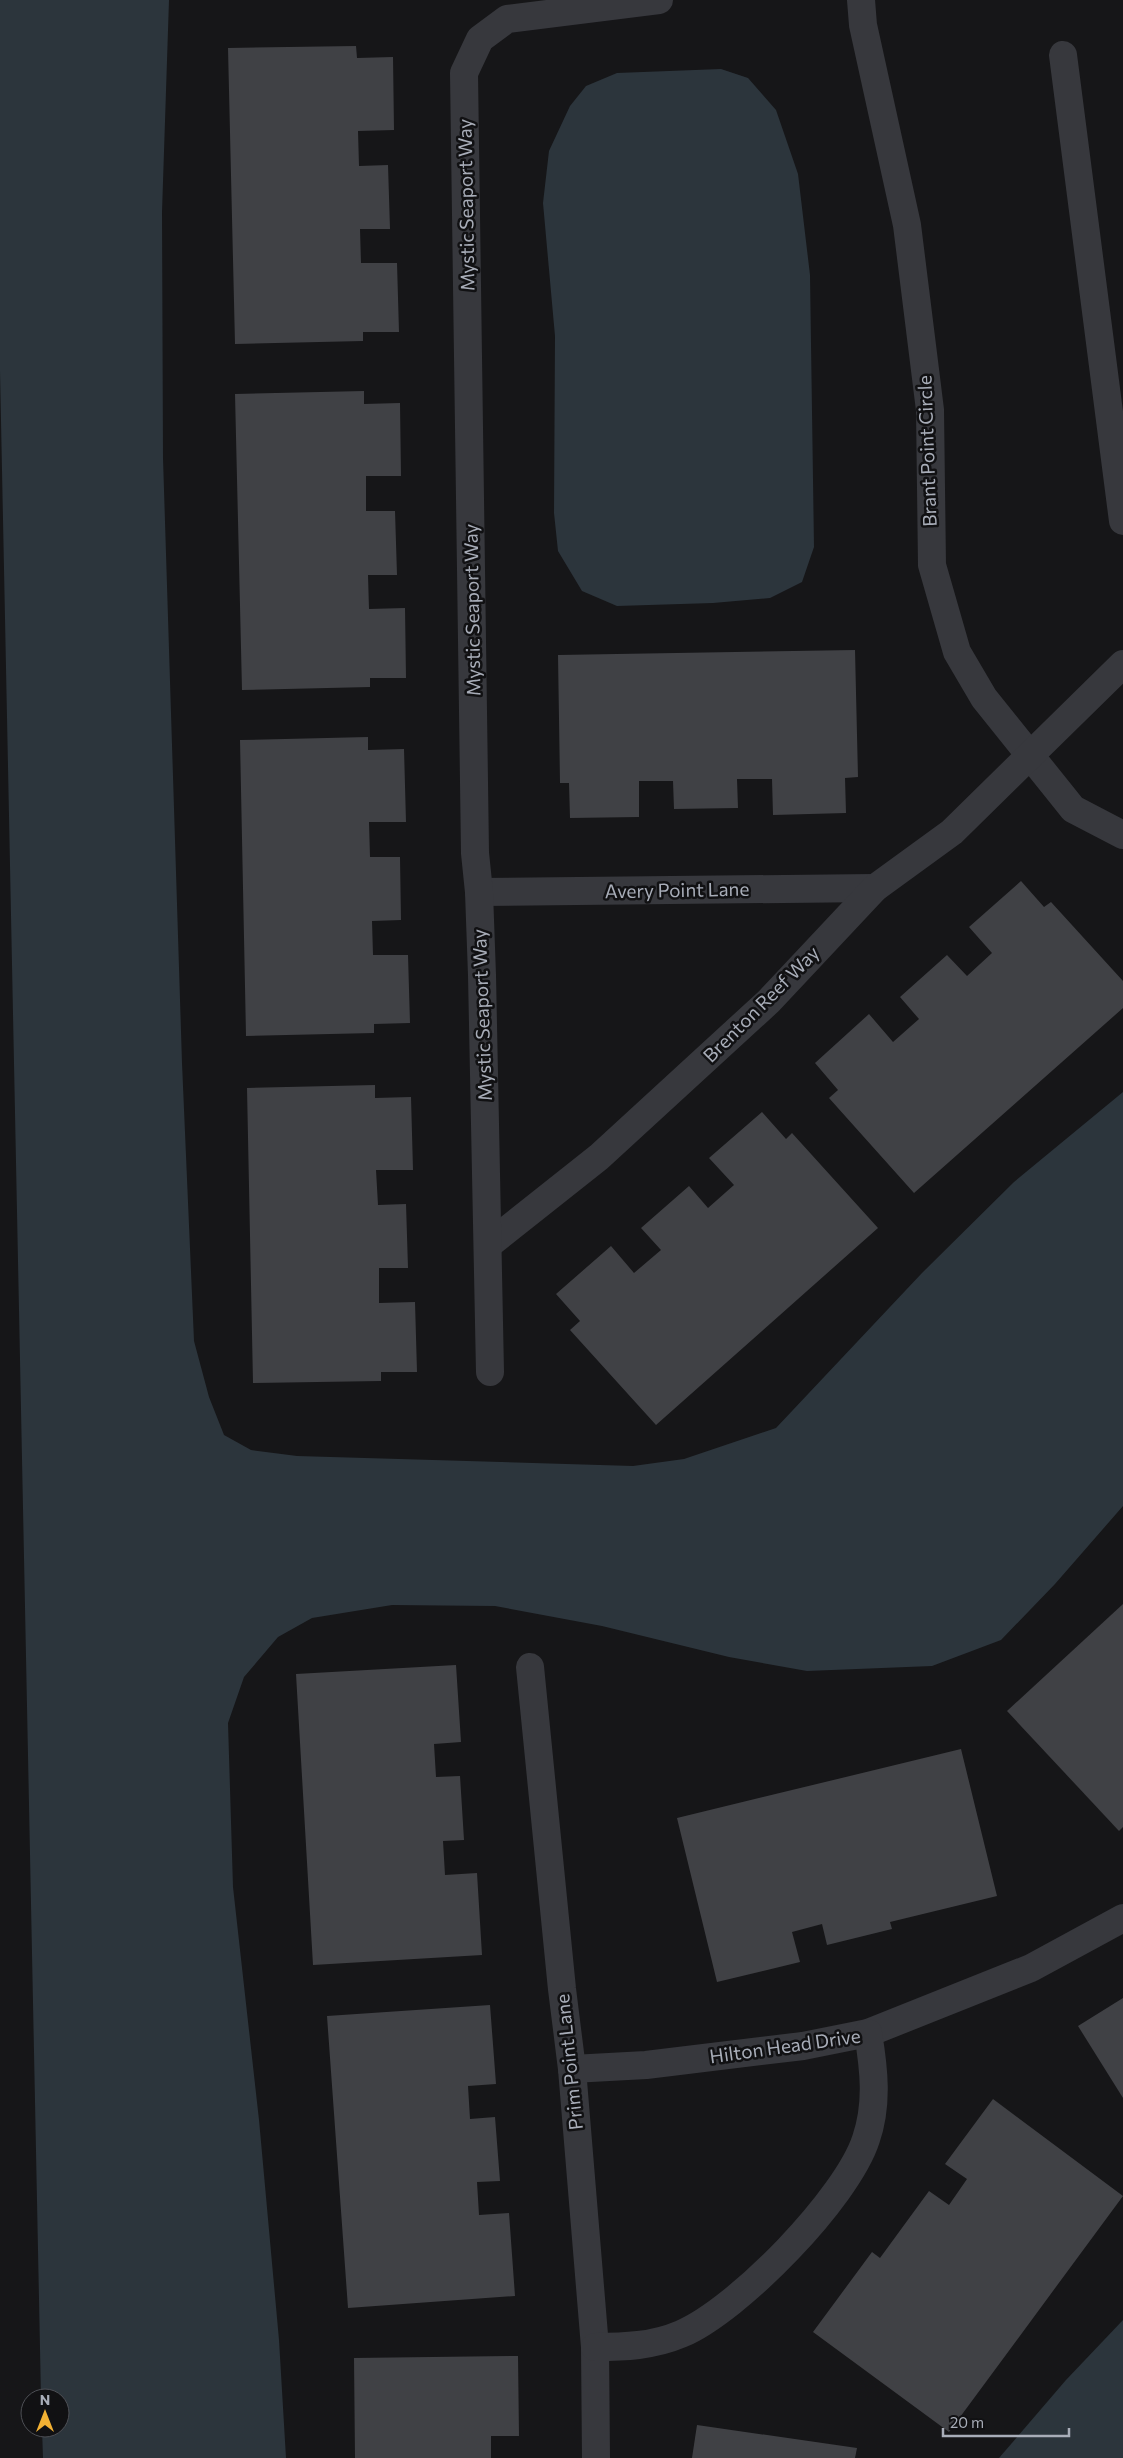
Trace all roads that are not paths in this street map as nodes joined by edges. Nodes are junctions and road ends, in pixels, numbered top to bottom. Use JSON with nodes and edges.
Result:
{"nodes":[{"id":1,"x":659,"y":0,"type":"edge"},
{"id":2,"x":861,"y":0,"type":"edge"},
{"id":3,"x":1063,"y":55,"type":"dead end"},
{"id":4,"x":1123,"y":521,"type":"edge"},
{"id":5,"x":1123,"y":664,"type":"edge"},
{"id":6,"x":1029,"y":758,"type":"junction"},
{"id":7,"x":1123,"y":835,"type":"edge"},
{"id":8,"x":875,"y":888,"type":"junction"},
{"id":9,"x":479,"y":892,"type":"junction"},
{"id":10,"x":488,"y":1245,"type":"junction"},
{"id":11,"x":490,"y":1372,"type":"dead end"},
{"id":12,"x":530,"y":1667,"type":"dead end"},
{"id":13,"x":1123,"y":1918,"type":"edge"},
{"id":14,"x":868,"y":2034,"type":"junction"},
{"id":15,"x":572,"y":2069,"type":"junction"},
{"id":16,"x":595,"y":2347,"type":"junction"},
{"id":17,"x":596,"y":2458,"type":"edge"}],
"edges":[{"from":1,"to":9,"type":"street","name":"Mystic Seaport Way"},
{"from":2,"to":6,"type":"street","name":"Brant Point Circle"},
{"from":3,"to":4,"type":"street"},
{"from":5,"to":6,"type":"street","name":"Brenton Reef Way"},
{"from":6,"to":7,"type":"street","name":"Brant Point Circle"},
{"from":6,"to":8,"type":"street","name":"Brenton Reef Way"},
{"from":8,"to":9,"type":"street","name":"Avery Point Lane"},
{"from":8,"to":10,"type":"street","name":"Brenton Reef Way"},
{"from":9,"to":10,"type":"street","name":"Mystic Seaport Way"},
{"from":10,"to":11,"type":"street","name":"Mystic Seaport Way"},
{"from":12,"to":15,"type":"street","name":"Prim Point Lane"},
{"from":13,"to":14,"type":"street","name":"Hilton Head Drive"},
{"from":14,"to":15,"type":"street","name":"Hilton Head Drive"},
{"from":14,"to":16,"type":"street"},
{"from":15,"to":16,"type":"street","name":"Prim Point Lane"},
{"from":16,"to":17,"type":"street","name":"Prim Point Lane"}]}
